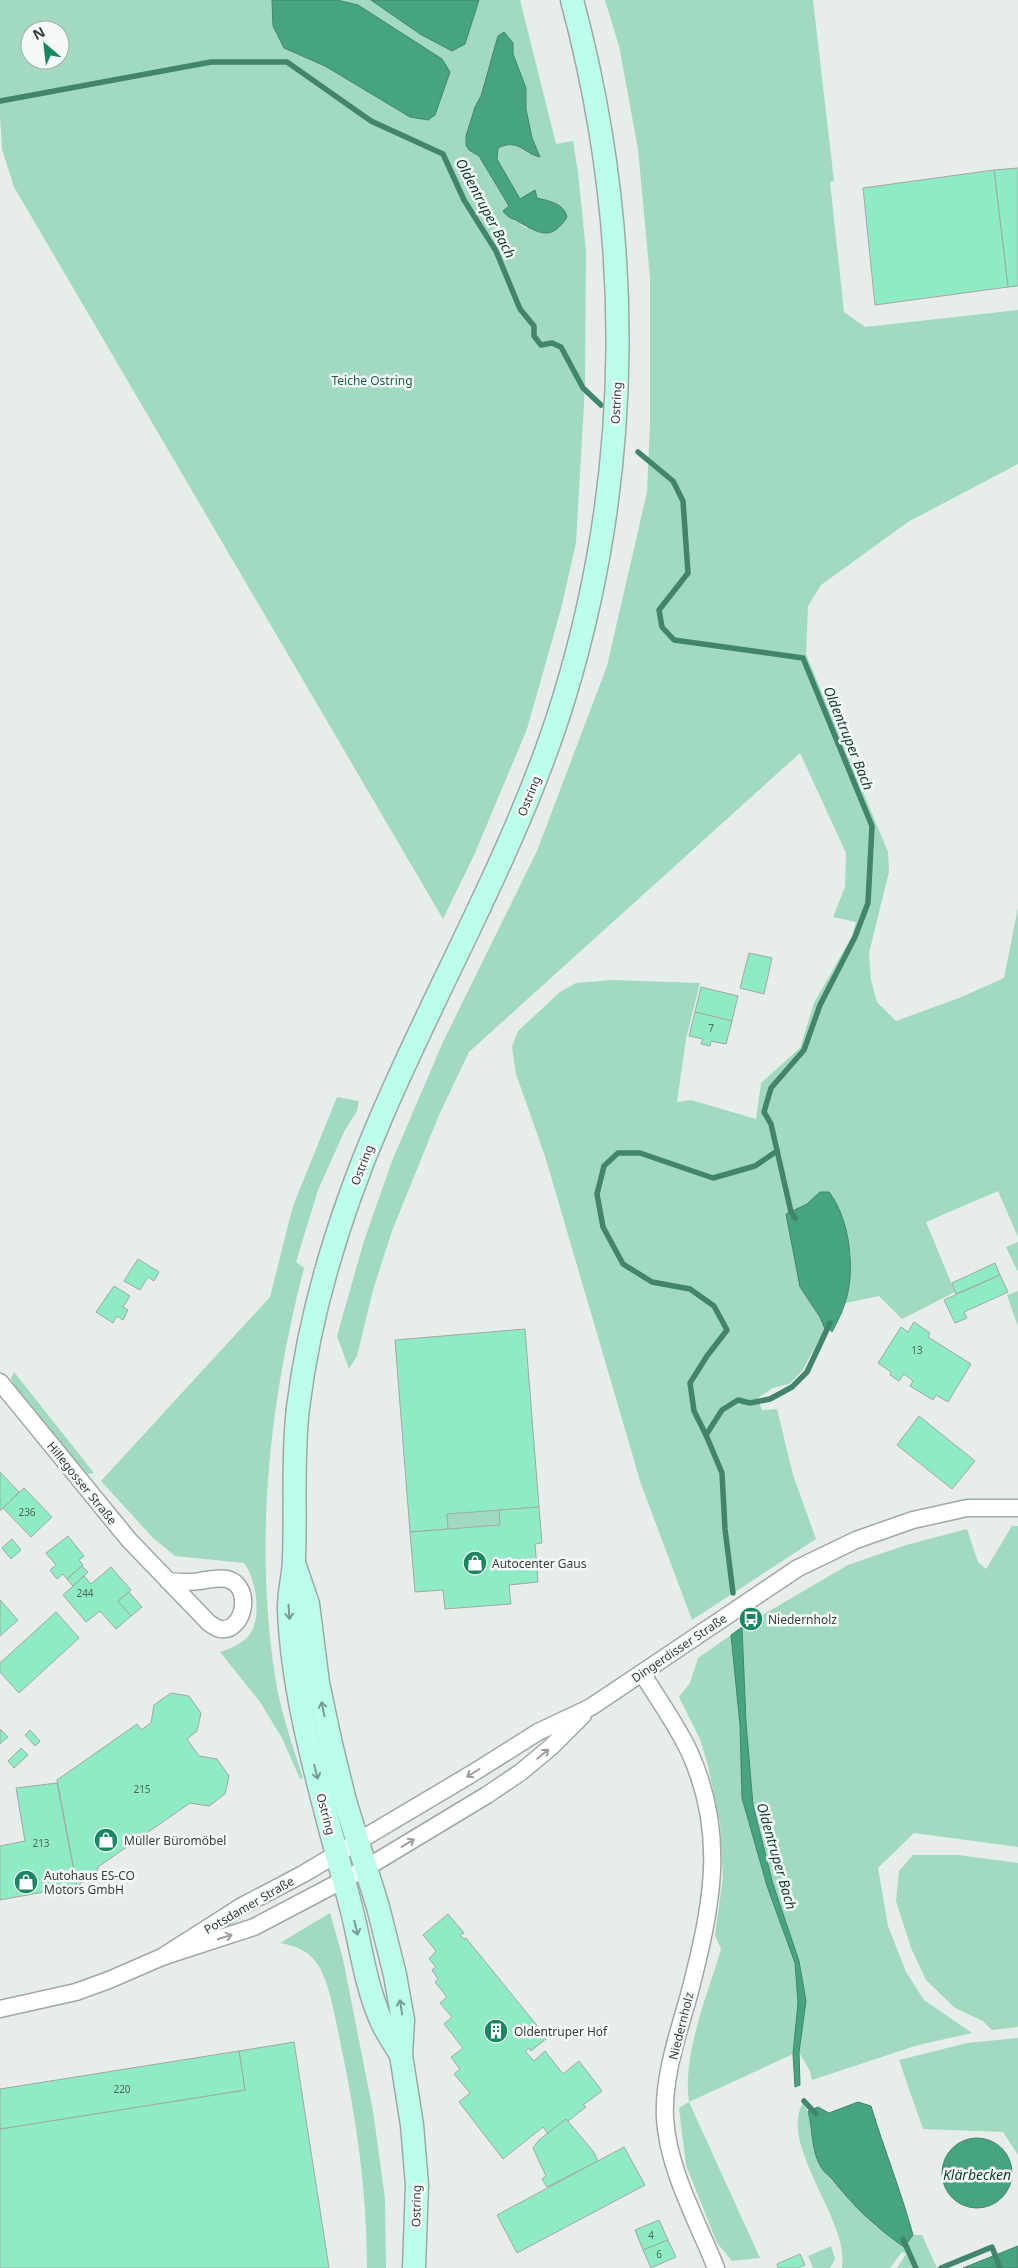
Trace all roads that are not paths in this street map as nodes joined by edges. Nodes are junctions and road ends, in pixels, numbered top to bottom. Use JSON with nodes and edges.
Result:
{"nodes":[{"id":1,"x":572,"y":0,"type":"edge"},
{"id":2,"x":0,"y":1382,"type":"edge"},
{"id":3,"x":1018,"y":1508,"type":"edge"},
{"id":4,"x":294,"y":1564,"type":"junction"},
{"id":5,"x":168,"y":1581,"type":"dead end"},
{"id":6,"x":642,"y":1673,"type":"junction"},
{"id":7,"x":591,"y":1707,"type":"junction"},
{"id":8,"x":358,"y":1841,"type":"junction"},
{"id":9,"x":337,"y":1854,"type":"junction"},
{"id":10,"x":366,"y":1868,"type":"junction"},
{"id":11,"x":344,"y":1880,"type":"junction"},
{"id":12,"x":162,"y":1957,"type":"junction"},
{"id":13,"x":0,"y":2010,"type":"edge"},
{"id":14,"x":401,"y":2056,"type":"junction"},
{"id":15,"x":414,"y":2268,"type":"edge"},
{"id":16,"x":716,"y":2268,"type":"edge"}],
"edges":[{"from":1,"to":4,"type":"main road","name":"Ostring"},
{"from":2,"to":5,"type":"street","name":"Hillegosser Straße"},
{"from":3,"to":6,"type":"street","name":"Dingerdisser Straße"},
{"from":8,"to":4,"type":"main road","name":"Ostring","one_way":true},
{"from":4,"to":9,"type":"main road","name":"Ostring","one_way":true},
{"from":6,"to":7,"type":"street","name":"Dingerdisser Straße"},
{"from":6,"to":16,"type":"street","name":"Niedernholz"},
{"from":7,"to":8,"type":"street","name":"Dingerdisser Straße","one_way":true},
{"from":10,"to":7,"type":"street","name":"Dingerdisser Straße","one_way":true},
{"from":8,"to":9,"type":"street","name":"Dingerdisser Straße"},
{"from":8,"to":10,"type":"main road","name":"Ostring"},
{"from":9,"to":11,"type":"main road","name":"Ostring"},
{"from":9,"to":12,"type":"street","name":"Potsdamer Straße"},
{"from":10,"to":11,"type":"street","name":"Dingerdisser Straße"},
{"from":14,"to":10,"type":"main road","name":"Ostring","one_way":true},
{"from":12,"to":11,"type":"street","name":"Potsdamer Straße","one_way":true},
{"from":11,"to":14,"type":"main road","name":"Ostring","one_way":true},
{"from":12,"to":13,"type":"street","name":"Potsdamer Straße"},
{"from":14,"to":15,"type":"main road","name":"Ostring"}]}
